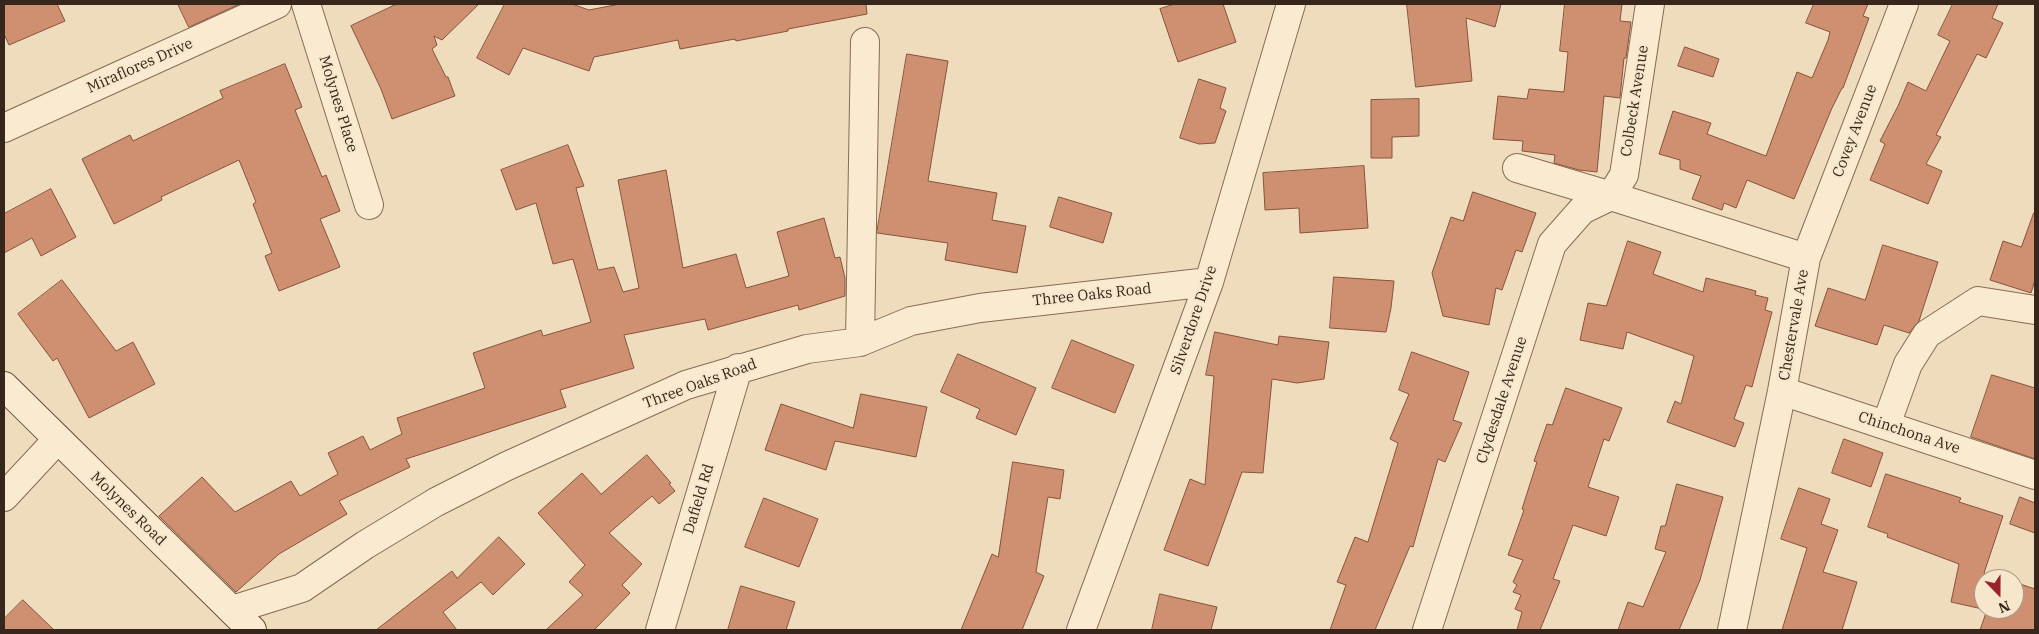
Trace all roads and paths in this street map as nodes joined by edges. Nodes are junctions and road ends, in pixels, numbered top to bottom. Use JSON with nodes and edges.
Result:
{"nodes":[{"id":1,"x":277,"y":4,"type":"edge"},
{"id":2,"x":306,"y":4,"type":"edge"},
{"id":3,"x":1291,"y":4,"type":"edge"},
{"id":4,"x":1650,"y":4,"type":"edge"},
{"id":5,"x":1904,"y":4,"type":"edge"},
{"id":6,"x":864,"y":42,"type":"dead end"},
{"id":7,"x":4,"y":128,"type":"edge"},
{"id":8,"x":1517,"y":168,"type":"dead end"},
{"id":9,"x":1612,"y":196,"type":"junction"},
{"id":10,"x":369,"y":205,"type":"dead end"},
{"id":11,"x":1806,"y":258,"type":"junction"},
{"id":12,"x":1209,"y":282,"type":"junction"},
{"id":13,"x":2035,"y":310,"type":"edge"},
{"id":14,"x":860,"y":342,"type":"junction"},
{"id":15,"x":738,"y":368,"type":"junction"},
{"id":16,"x":4,"y":386,"type":"edge"},
{"id":17,"x":1782,"y":391,"type":"junction"},
{"id":18,"x":1886,"y":425,"type":"junction"},
{"id":19,"x":57,"y":440,"type":"junction"},
{"id":20,"x":2035,"y":475,"type":"edge"},
{"id":21,"x":4,"y":497,"type":"edge"},
{"id":22,"x":232,"y":610,"type":"junction"},
{"id":23,"x":252,"y":630,"type":"edge"},
{"id":24,"x":660,"y":630,"type":"edge"},
{"id":25,"x":1081,"y":630,"type":"edge"},
{"id":26,"x":1427,"y":630,"type":"edge"},
{"id":27,"x":1732,"y":630,"type":"edge"}],
"edges":[{"from":1,"to":7,"type":"street","name":"Miraflores Drive"},
{"from":2,"to":10,"type":"street","name":"Molynes Place"},
{"from":3,"to":12,"type":"street","name":"Silverdore Drive"},
{"from":4,"to":9,"type":"street","name":"Colbeck Avenue"},
{"from":5,"to":11,"type":"street","name":"Covey Avenue"},
{"from":6,"to":14,"type":"street"},
{"from":8,"to":9,"type":"street","name":"Chestervale Ave"},
{"from":9,"to":11,"type":"street","name":"Chestervale Ave"},
{"from":9,"to":26,"type":"street","name":"Clydesdale Avenue"},
{"from":11,"to":17,"type":"street","name":"Chestervale Ave"},
{"from":12,"to":14,"type":"street","name":"Three Oaks Road"},
{"from":12,"to":25,"type":"street","name":"Silverdore Drive"},
{"from":13,"to":18,"type":"street"},
{"from":14,"to":15,"type":"street","name":"Three Oaks Road"},
{"from":15,"to":22,"type":"street","name":"Three Oaks Road"},
{"from":15,"to":24,"type":"street","name":"Dafield Rd"},
{"from":16,"to":19,"type":"street","name":"Molynes Road"},
{"from":17,"to":18,"type":"street","name":"Chinchona Ave"},
{"from":17,"to":27,"type":"street","name":"Chestervale Ave"},
{"from":18,"to":20,"type":"street","name":"Chinchona Ave"},
{"from":19,"to":21,"type":"street"},
{"from":19,"to":22,"type":"street","name":"Molynes Road"},
{"from":22,"to":23,"type":"street","name":"Molynes Road"}]}
